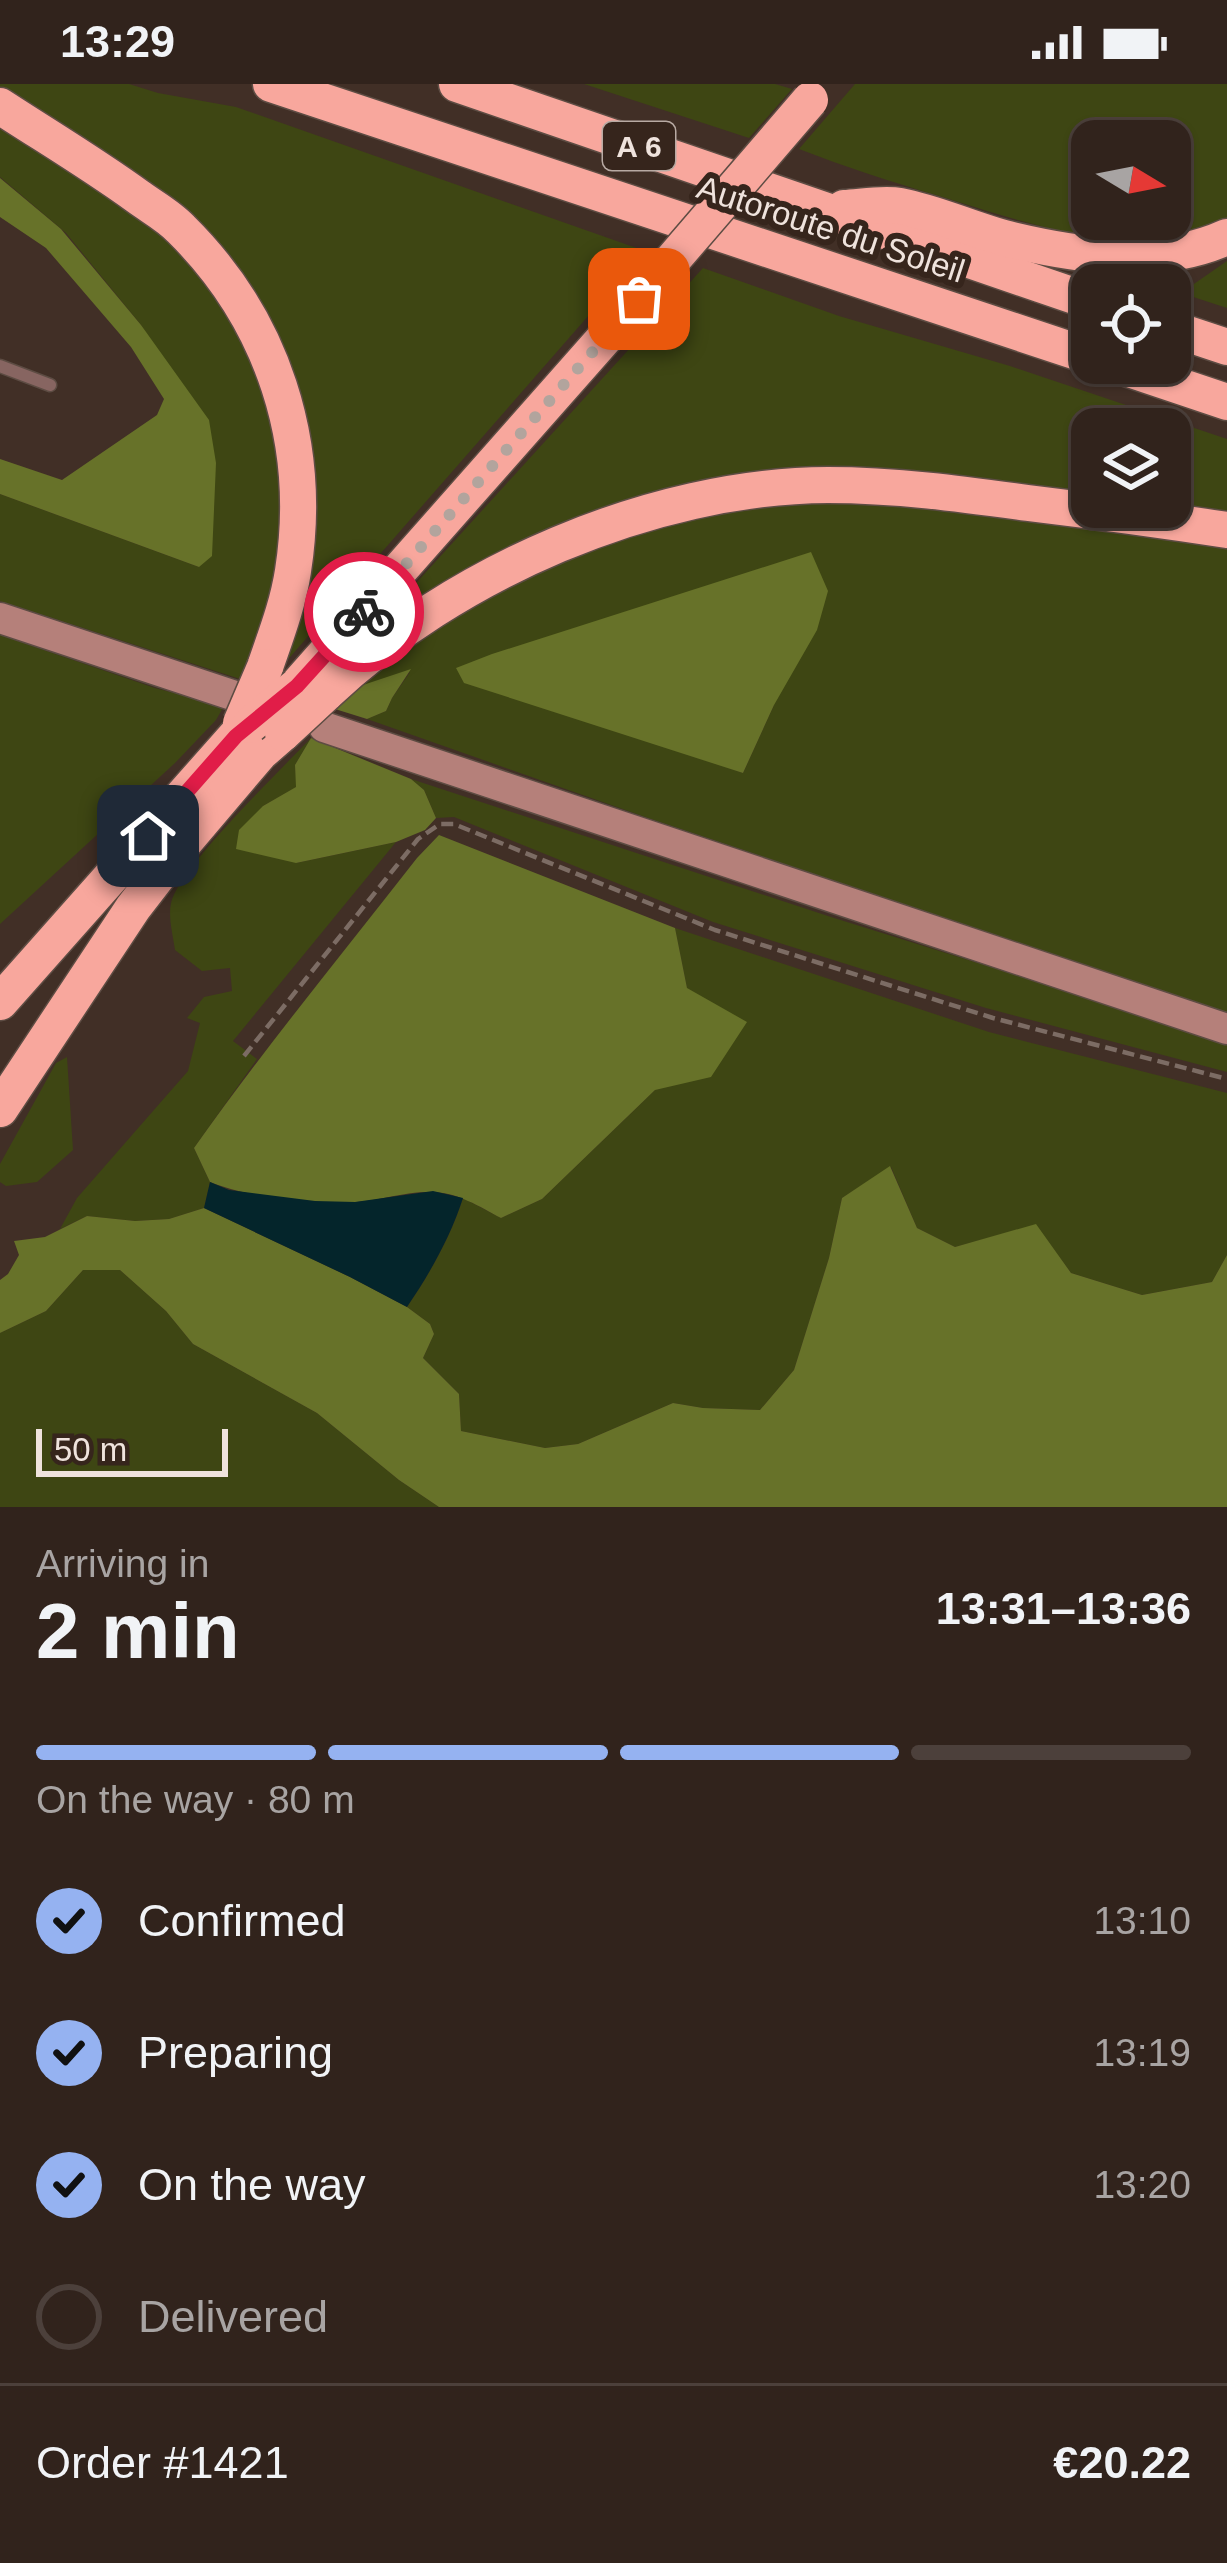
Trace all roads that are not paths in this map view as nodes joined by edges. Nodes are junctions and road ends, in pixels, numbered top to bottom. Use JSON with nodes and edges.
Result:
{"nodes":[{"id":1,"x":271,"y":84,"type":"edge"},
{"id":2,"x":457,"y":84,"type":"edge"},
{"id":3,"x":817,"y":92,"type":"edge"},
{"id":4,"x":0,"y":106,"type":"edge"},
{"id":5,"x":822,"y":209,"type":"junction"},
{"id":6,"x":1227,"y":237,"type":"edge"},
{"id":7,"x":1071,"y":295,"type":"edge"},
{"id":8,"x":1191,"y":335,"type":"edge"},
{"id":9,"x":1227,"y":347,"type":"edge"},
{"id":10,"x":1071,"y":350,"type":"edge"},
{"id":11,"x":0,"y":366,"type":"edge"},
{"id":12,"x":1173,"y":384,"type":"edge"},
{"id":13,"x":50,"y":385,"type":"dead end"},
{"id":14,"x":1227,"y":402,"type":"edge"},
{"id":15,"x":1227,"y":530,"type":"edge"},
{"id":16,"x":0,"y":618,"type":"edge"},
{"id":17,"x":316,"y":702,"type":"junction"},
{"id":18,"x":254,"y":728,"type":"junction"},
{"id":19,"x":0,"y":1002,"type":"edge"},
{"id":20,"x":1227,"y":1030,"type":"edge"},
{"id":21,"x":0,"y":1109,"type":"edge"}],
"edges":[{"from":1,"to":10,"type":"highway","name":"Autoroute du Soleil","number":"A 6"},
{"from":2,"to":5,"type":"highway","name":"Autoroute du Soleil","number":"A 6"},
{"from":3,"to":17,"type":"highway","bridge":true},
{"from":4,"to":18,"type":"highway","bridge":true},
{"from":5,"to":6,"type":"highway"},
{"from":5,"to":7,"type":"highway","name":"Autoroute du Soleil","number":"A 6"},
{"from":8,"to":9,"type":"highway"},
{"from":11,"to":13,"type":"lane"},
{"from":12,"to":14,"type":"highway"},
{"from":15,"to":17,"type":"highway"},
{"from":16,"to":18,"type":"street"},
{"from":17,"to":18,"type":"highway","bridge":true},
{"from":17,"to":20,"type":"street"},
{"from":18,"to":19,"type":"highway"},
{"from":18,"to":21,"type":"highway"}]}
